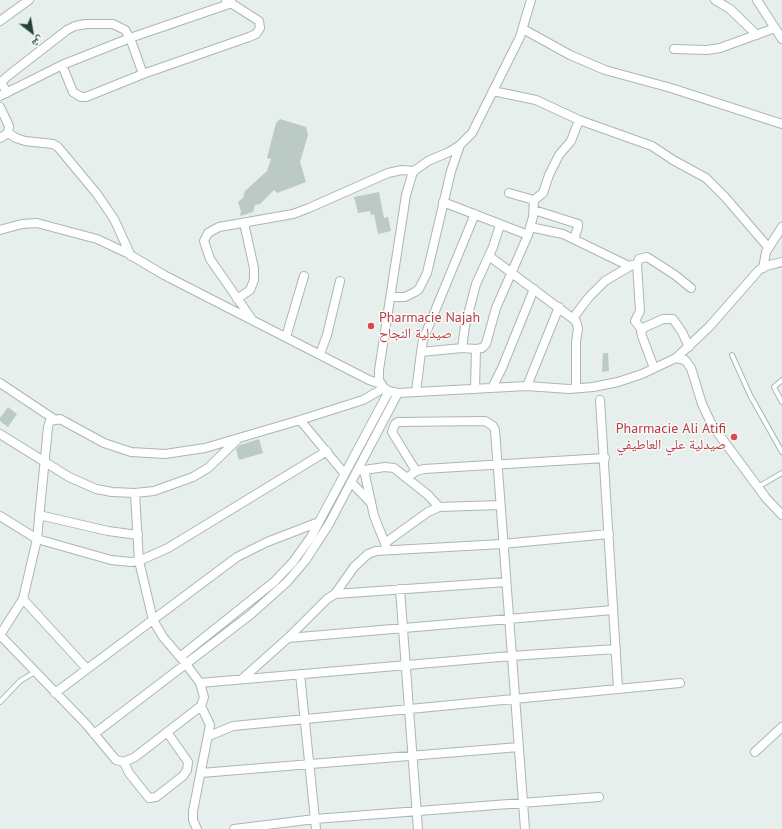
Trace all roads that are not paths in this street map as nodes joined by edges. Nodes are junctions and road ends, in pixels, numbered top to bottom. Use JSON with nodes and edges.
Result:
{"nodes":[{"id":1,"x":29,"y":0,"type":"edge"},
{"id":2,"x":531,"y":0,"type":"edge"},
{"id":3,"x":715,"y":0,"type":"edge"},
{"id":4,"x":757,"y":0,"type":"edge"},
{"id":5,"x":229,"y":1,"type":"edge"},
{"id":6,"x":0,"y":21,"type":"edge"},
{"id":7,"x":775,"y":28,"type":"junction"},
{"id":8,"x":523,"y":29,"type":"junction"},
{"id":9,"x":757,"y":35,"type":"junction"},
{"id":10,"x":130,"y":38,"type":"junction"},
{"id":11,"x":782,"y":39,"type":"edge"},
{"id":12,"x":674,"y":49,"type":"dead end"},
{"id":13,"x":62,"y":65,"type":"junction"},
{"id":14,"x":143,"y":74,"type":"junction"},
{"id":15,"x":0,"y":82,"type":"edge"},
{"id":16,"x":493,"y":91,"type":"junction"},
{"id":17,"x":4,"y":95,"type":"edge"},
{"id":18,"x":0,"y":107,"type":"edge"},
{"id":19,"x":579,"y":120,"type":"junction"},
{"id":20,"x":782,"y":124,"type":"edge"},
{"id":21,"x":8,"y":133,"type":"junction"},
{"id":22,"x":0,"y":138,"type":"edge"},
{"id":23,"x":460,"y":145,"type":"junction"},
{"id":24,"x":414,"y":171,"type":"junction"},
{"id":25,"x":509,"y":192,"type":"dead end"},
{"id":26,"x":534,"y":200,"type":"junction"},
{"id":27,"x":444,"y":202,"type":"junction"},
{"id":28,"x":534,"y":210,"type":"junction"},
{"id":29,"x":475,"y":214,"type":"junction"},
{"id":30,"x":244,"y":223,"type":"junction"},
{"id":31,"x":500,"y":225,"type":"junction"},
{"id":32,"x":782,"y":226,"type":"edge"},
{"id":33,"x":0,"y":230,"type":"edge"},
{"id":34,"x":529,"y":231,"type":"junction"},
{"id":35,"x":574,"y":239,"type":"junction"},
{"id":36,"x":768,"y":247,"type":"junction"},
{"id":37,"x":131,"y":256,"type":"junction"},
{"id":38,"x":489,"y":256,"type":"junction"},
{"id":39,"x":782,"y":262,"type":"edge"},
{"id":40,"x":637,"y":264,"type":"junction"},
{"id":41,"x":629,"y":266,"type":"junction"},
{"id":42,"x":763,"y":268,"type":"junction"},
{"id":43,"x":511,"y":274,"type":"junction"},
{"id":44,"x":304,"y":276,"type":"dead end"},
{"id":45,"x":340,"y":281,"type":"dead end"},
{"id":46,"x":691,"y":288,"type":"dead end"},
{"id":47,"x":534,"y":289,"type":"junction"},
{"id":48,"x":391,"y":297,"type":"junction"},
{"id":49,"x":237,"y":299,"type":"junction"},
{"id":50,"x":559,"y":307,"type":"junction"},
{"id":51,"x":573,"y":318,"type":"junction"},
{"id":52,"x":253,"y":320,"type":"junction"},
{"id":53,"x":642,"y":330,"type":"junction"},
{"id":54,"x":286,"y":336,"type":"junction"},
{"id":55,"x":689,"y":347,"type":"junction"},
{"id":56,"x":462,"y":348,"type":"junction"},
{"id":57,"x":476,"y":349,"type":"junction"},
{"id":58,"x":421,"y":352,"type":"junction"},
{"id":59,"x":320,"y":354,"type":"junction"},
{"id":60,"x":732,"y":355,"type":"dead end"},
{"id":61,"x":676,"y":358,"type":"junction"},
{"id":62,"x":654,"y":368,"type":"junction"},
{"id":63,"x":782,"y":380,"type":"edge"},
{"id":64,"x":0,"y":383,"type":"edge"},
{"id":65,"x":527,"y":386,"type":"junction"},
{"id":66,"x":384,"y":388,"type":"junction"},
{"id":67,"x":492,"y":388,"type":"junction"},
{"id":68,"x":576,"y":388,"type":"junction"},
{"id":69,"x":475,"y":389,"type":"junction"},
{"id":70,"x":416,"y":392,"type":"junction"},
{"id":71,"x":398,"y":393,"type":"junction"},
{"id":72,"x":600,"y":400,"type":"dead end"},
{"id":73,"x":782,"y":402,"type":"edge"},
{"id":74,"x":54,"y":419,"type":"junction"},
{"id":75,"x":300,"y":420,"type":"junction"},
{"id":76,"x":0,"y":434,"type":"edge"},
{"id":77,"x":238,"y":438,"type":"junction"},
{"id":78,"x":327,"y":451,"type":"junction"},
{"id":79,"x":782,"y":452,"type":"edge"},
{"id":80,"x":605,"y":458,"type":"junction"},
{"id":81,"x":44,"y":463,"type":"junction"},
{"id":82,"x":498,"y":465,"type":"junction"},
{"id":83,"x":360,"y":471,"type":"junction"},
{"id":84,"x":416,"y":471,"type":"junction"},
{"id":85,"x":344,"y":473,"type":"junction"},
{"id":86,"x":782,"y":473,"type":"edge"},
{"id":87,"x":408,"y":478,"type":"junction"},
{"id":88,"x":352,"y":482,"type":"junction"},
{"id":89,"x":757,"y":487,"type":"junction"},
{"id":90,"x":135,"y":493,"type":"junction"},
{"id":91,"x":370,"y":502,"type":"junction"},
{"id":92,"x":500,"y":505,"type":"junction"},
{"id":93,"x":439,"y":507,"type":"junction"},
{"id":94,"x":39,"y":515,"type":"junction"},
{"id":95,"x":782,"y":515,"type":"edge"},
{"id":96,"x":0,"y":516,"type":"edge"},
{"id":97,"x":319,"y":522,"type":"junction"},
{"id":98,"x":609,"y":534,"type":"junction"},
{"id":99,"x":138,"y":535,"type":"junction"},
{"id":100,"x":37,"y":539,"type":"junction"},
{"id":101,"x":502,"y":544,"type":"junction"},
{"id":102,"x":386,"y":546,"type":"junction"},
{"id":103,"x":139,"y":561,"type":"junction"},
{"id":104,"x":506,"y":582,"type":"junction"},
{"id":105,"x":400,"y":589,"type":"junction"},
{"id":106,"x":335,"y":594,"type":"junction"},
{"id":107,"x":23,"y":599,"type":"junction"},
{"id":108,"x":613,"y":610,"type":"junction"},
{"id":109,"x":508,"y":618,"type":"junction"},
{"id":110,"x":153,"y":620,"type":"junction"},
{"id":111,"x":403,"y":628,"type":"junction"},
{"id":112,"x":0,"y":635,"type":"edge"},
{"id":113,"x":288,"y":638,"type":"junction"},
{"id":114,"x":616,"y":649,"type":"junction"},
{"id":115,"x":511,"y":656,"type":"junction"},
{"id":116,"x":180,"y":657,"type":"junction"},
{"id":117,"x":186,"y":664,"type":"junction"},
{"id":118,"x":406,"y":665,"type":"junction"},
{"id":119,"x":87,"y":669,"type":"junction"},
{"id":120,"x":35,"y":672,"type":"junction"},
{"id":121,"x":300,"y":674,"type":"junction"},
{"id":122,"x":242,"y":679,"type":"junction"},
{"id":123,"x":200,"y":683,"type":"junction"},
{"id":124,"x":680,"y":683,"type":"dead end"},
{"id":125,"x":618,"y":688,"type":"junction"},
{"id":126,"x":55,"y":693,"type":"junction"},
{"id":127,"x":515,"y":698,"type":"junction"},
{"id":128,"x":0,"y":702,"type":"edge"},
{"id":129,"x":201,"y":706,"type":"junction"},
{"id":130,"x":410,"y":710,"type":"junction"},
{"id":131,"x":304,"y":720,"type":"junction"},
{"id":132,"x":782,"y":727,"type":"edge"},
{"id":133,"x":167,"y":732,"type":"junction"},
{"id":134,"x":94,"y":734,"type":"junction"},
{"id":135,"x":209,"y":736,"type":"junction"},
{"id":136,"x":519,"y":747,"type":"junction"},
{"id":137,"x":755,"y":752,"type":"dead end"},
{"id":138,"x":413,"y":756,"type":"junction"},
{"id":139,"x":124,"y":762,"type":"junction"},
{"id":140,"x":309,"y":766,"type":"junction"},
{"id":141,"x":201,"y":773,"type":"junction"},
{"id":142,"x":599,"y":797,"type":"dead end"},
{"id":143,"x":523,"y":804,"type":"junction"},
{"id":144,"x":417,"y":812,"type":"junction"},
{"id":145,"x":315,"y":819,"type":"junction"},
{"id":146,"x":198,"y":829,"type":"edge"},
{"id":147,"x":234,"y":829,"type":"edge"},
{"id":148,"x":316,"y":829,"type":"edge"},
{"id":149,"x":418,"y":829,"type":"edge"},
{"id":150,"x":525,"y":829,"type":"edge"}],
"edges":[{"from":1,"to":6,"type":"street"},
{"from":2,"to":8,"type":"street"},
{"from":3,"to":9,"type":"street"},
{"from":4,"to":7,"type":"street"},
{"from":5,"to":10,"type":"street"},
{"from":5,"to":14,"type":"street"},
{"from":7,"to":9,"type":"street"},
{"from":7,"to":11,"type":"street"},
{"from":8,"to":16,"type":"street"},
{"from":8,"to":20,"type":"street"},
{"from":9,"to":12,"type":"street"},
{"from":10,"to":13,"type":"street"},
{"from":10,"to":14,"type":"street"},
{"from":10,"to":15,"type":"street"},
{"from":13,"to":14,"type":"street"},
{"from":13,"to":17,"type":"street"},
{"from":15,"to":17,"type":"street"},
{"from":16,"to":19,"type":"street"},
{"from":16,"to":23,"type":"street"},
{"from":18,"to":21,"type":"street"},
{"from":19,"to":26,"type":"street"},
{"from":19,"to":36,"type":"street"},
{"from":21,"to":22,"type":"street"},
{"from":21,"to":37,"type":"street"},
{"from":23,"to":24,"type":"street"},
{"from":23,"to":27,"type":"street"},
{"from":24,"to":30,"type":"street"},
{"from":24,"to":48,"type":"street"},
{"from":25,"to":26,"type":"street"},
{"from":26,"to":28,"type":"street"},
{"from":27,"to":29,"type":"street"},
{"from":27,"to":48,"type":"street"},
{"from":28,"to":34,"type":"street"},
{"from":28,"to":35,"type":"street"},
{"from":29,"to":31,"type":"street"},
{"from":29,"to":58,"type":"street"},
{"from":30,"to":49,"type":"street"},
{"from":30,"to":49,"type":"street"},
{"from":31,"to":34,"type":"street"},
{"from":31,"to":38,"type":"street"},
{"from":32,"to":36,"type":"street"},
{"from":33,"to":37,"type":"street"},
{"from":34,"to":35,"type":"street"},
{"from":34,"to":43,"type":"street"},
{"from":35,"to":41,"type":"street"},
{"from":36,"to":42,"type":"street"},
{"from":37,"to":52,"type":"street"},
{"from":38,"to":43,"type":"street"},
{"from":38,"to":56,"type":"street"},
{"from":39,"to":42,"type":"street"},
{"from":40,"to":41,"type":"street"},
{"from":40,"to":46,"type":"street"},
{"from":40,"to":53,"type":"street"},
{"from":41,"to":51,"type":"street"},
{"from":42,"to":55,"type":"street"},
{"from":43,"to":47,"type":"street"},
{"from":43,"to":57,"type":"street"},
{"from":44,"to":54,"type":"street"},
{"from":45,"to":59,"type":"street"},
{"from":47,"to":50,"type":"street"},
{"from":47,"to":67,"type":"street"},
{"from":48,"to":66,"type":"street"},
{"from":49,"to":52,"type":"street"},
{"from":50,"to":51,"type":"street"},
{"from":50,"to":65,"type":"street"},
{"from":51,"to":68,"type":"street"},
{"from":52,"to":54,"type":"street"},
{"from":53,"to":55,"type":"street"},
{"from":53,"to":62,"type":"street"},
{"from":54,"to":59,"type":"street"},
{"from":55,"to":61,"type":"street"},
{"from":56,"to":57,"type":"street"},
{"from":56,"to":58,"type":"street"},
{"from":57,"to":69,"type":"street"},
{"from":58,"to":70,"type":"street"},
{"from":59,"to":66,"type":"street"},
{"from":60,"to":79,"type":"lane"},
{"from":61,"to":62,"type":"street"},
{"from":61,"to":89,"type":"street"},
{"from":62,"to":68,"type":"street"},
{"from":63,"to":73,"type":"lane"},
{"from":64,"to":74,"type":"street"},
{"from":65,"to":67,"type":"street"},
{"from":65,"to":68,"type":"street"},
{"from":66,"to":71,"type":"street"},
{"from":66,"to":75,"type":"street"},
{"from":66,"to":85,"type":"street"},
{"from":67,"to":69,"type":"street"},
{"from":69,"to":70,"type":"street"},
{"from":70,"to":71,"type":"street"},
{"from":71,"to":83,"type":"street"},
{"from":72,"to":80,"type":"street"},
{"from":74,"to":77,"type":"street"},
{"from":74,"to":81,"type":"street"},
{"from":75,"to":77,"type":"street"},
{"from":75,"to":78,"type":"street"},
{"from":76,"to":81,"type":"street"},
{"from":77,"to":90,"type":"street"},
{"from":78,"to":85,"type":"street"},
{"from":78,"to":103,"type":"street"},
{"from":80,"to":82,"type":"street"},
{"from":80,"to":98,"type":"street"},
{"from":81,"to":90,"type":"street"},
{"from":81,"to":94,"type":"street"},
{"from":82,"to":84,"type":"street"},
{"from":82,"to":84,"type":"street"},
{"from":82,"to":92,"type":"street"},
{"from":83,"to":87,"type":"street"},
{"from":83,"to":88,"type":"street"},
{"from":83,"to":91,"type":"street"},
{"from":84,"to":87,"type":"street"},
{"from":85,"to":97,"type":"street"},
{"from":86,"to":89,"type":"lane"},
{"from":87,"to":93,"type":"street"},
{"from":88,"to":91,"type":"street"},
{"from":88,"to":117,"type":"street"},
{"from":89,"to":95,"type":"street"},
{"from":90,"to":99,"type":"street"},
{"from":91,"to":102,"type":"street"},
{"from":92,"to":93,"type":"street"},
{"from":92,"to":101,"type":"street"},
{"from":93,"to":102,"type":"street"},
{"from":94,"to":99,"type":"street"},
{"from":94,"to":100,"type":"street"},
{"from":96,"to":100,"type":"street"},
{"from":97,"to":110,"type":"street"},
{"from":97,"to":116,"type":"street"},
{"from":98,"to":101,"type":"street"},
{"from":98,"to":108,"type":"street"},
{"from":99,"to":103,"type":"street"},
{"from":100,"to":103,"type":"street"},
{"from":100,"to":107,"type":"street"},
{"from":101,"to":102,"type":"street"},
{"from":101,"to":104,"type":"street"},
{"from":102,"to":106,"type":"street"},
{"from":103,"to":110,"type":"street"},
{"from":104,"to":105,"type":"street"},
{"from":104,"to":109,"type":"street"},
{"from":105,"to":106,"type":"street"},
{"from":105,"to":111,"type":"street"},
{"from":106,"to":113,"type":"street"},
{"from":107,"to":112,"type":"street"},
{"from":107,"to":119,"type":"street"},
{"from":108,"to":109,"type":"street"},
{"from":108,"to":114,"type":"street"},
{"from":109,"to":111,"type":"street"},
{"from":109,"to":115,"type":"street"},
{"from":110,"to":116,"type":"street"},
{"from":110,"to":119,"type":"street"},
{"from":111,"to":113,"type":"street"},
{"from":111,"to":118,"type":"street"},
{"from":112,"to":120,"type":"street"},
{"from":113,"to":122,"type":"street"},
{"from":114,"to":115,"type":"street"},
{"from":114,"to":125,"type":"street"},
{"from":115,"to":118,"type":"street"},
{"from":115,"to":127,"type":"street"},
{"from":116,"to":117,"type":"street"},
{"from":117,"to":123,"type":"street"},
{"from":117,"to":134,"type":"street"},
{"from":118,"to":121,"type":"street"},
{"from":118,"to":130,"type":"street"},
{"from":119,"to":126,"type":"street"},
{"from":120,"to":126,"type":"street"},
{"from":120,"to":128,"type":"lane"},
{"from":121,"to":122,"type":"street"},
{"from":121,"to":131,"type":"street"},
{"from":122,"to":123,"type":"street"},
{"from":123,"to":129,"type":"street"},
{"from":124,"to":125,"type":"street"},
{"from":125,"to":127,"type":"street"},
{"from":126,"to":134,"type":"street"},
{"from":127,"to":130,"type":"street"},
{"from":127,"to":136,"type":"street"},
{"from":129,"to":133,"type":"street"},
{"from":129,"to":135,"type":"street"},
{"from":130,"to":131,"type":"street"},
{"from":130,"to":138,"type":"street"},
{"from":131,"to":135,"type":"street"},
{"from":131,"to":140,"type":"street"},
{"from":132,"to":137,"type":"street"},
{"from":133,"to":139,"type":"street"},
{"from":133,"to":139,"type":"street"},
{"from":134,"to":139,"type":"street"},
{"from":135,"to":141,"type":"street"},
{"from":136,"to":138,"type":"street"},
{"from":136,"to":143,"type":"street"},
{"from":138,"to":140,"type":"street"},
{"from":138,"to":144,"type":"street"},
{"from":140,"to":141,"type":"street"},
{"from":140,"to":145,"type":"street"},
{"from":141,"to":146,"type":"street"},
{"from":142,"to":143,"type":"street"},
{"from":143,"to":144,"type":"street"},
{"from":143,"to":150,"type":"street"},
{"from":144,"to":145,"type":"street"},
{"from":144,"to":149,"type":"street"},
{"from":145,"to":147,"type":"street"},
{"from":145,"to":148,"type":"street"}]}
